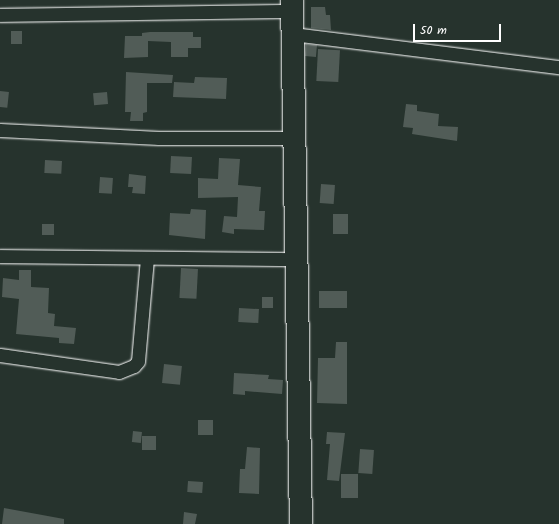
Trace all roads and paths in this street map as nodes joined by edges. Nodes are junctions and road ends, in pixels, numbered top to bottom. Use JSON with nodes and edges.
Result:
{"nodes":[{"id":1,"x":292,"y":6,"type":"edge"},
{"id":2,"x":0,"y":15,"type":"edge"},
{"id":3,"x":293,"y":34,"type":"junction"},
{"id":4,"x":559,"y":67,"type":"edge"},
{"id":5,"x":0,"y":130,"type":"edge"},
{"id":6,"x":293,"y":138,"type":"junction"},
{"id":7,"x":0,"y":256,"type":"edge"},
{"id":8,"x":147,"y":258,"type":"junction"},
{"id":9,"x":296,"y":259,"type":"junction"},
{"id":10,"x":0,"y":355,"type":"edge"},
{"id":11,"x":301,"y":524,"type":"edge"}],
"edges":[{"from":1,"to":2,"type":"street"},
{"from":1,"to":3,"type":"highway"},
{"from":3,"to":4,"type":"street"},
{"from":3,"to":6,"type":"highway"},
{"from":5,"to":6,"type":"street"},
{"from":6,"to":9,"type":"highway"},
{"from":7,"to":8,"type":"street"},
{"from":8,"to":9,"type":"street"},
{"from":8,"to":10,"type":"street"},
{"from":9,"to":11,"type":"highway"}]}
